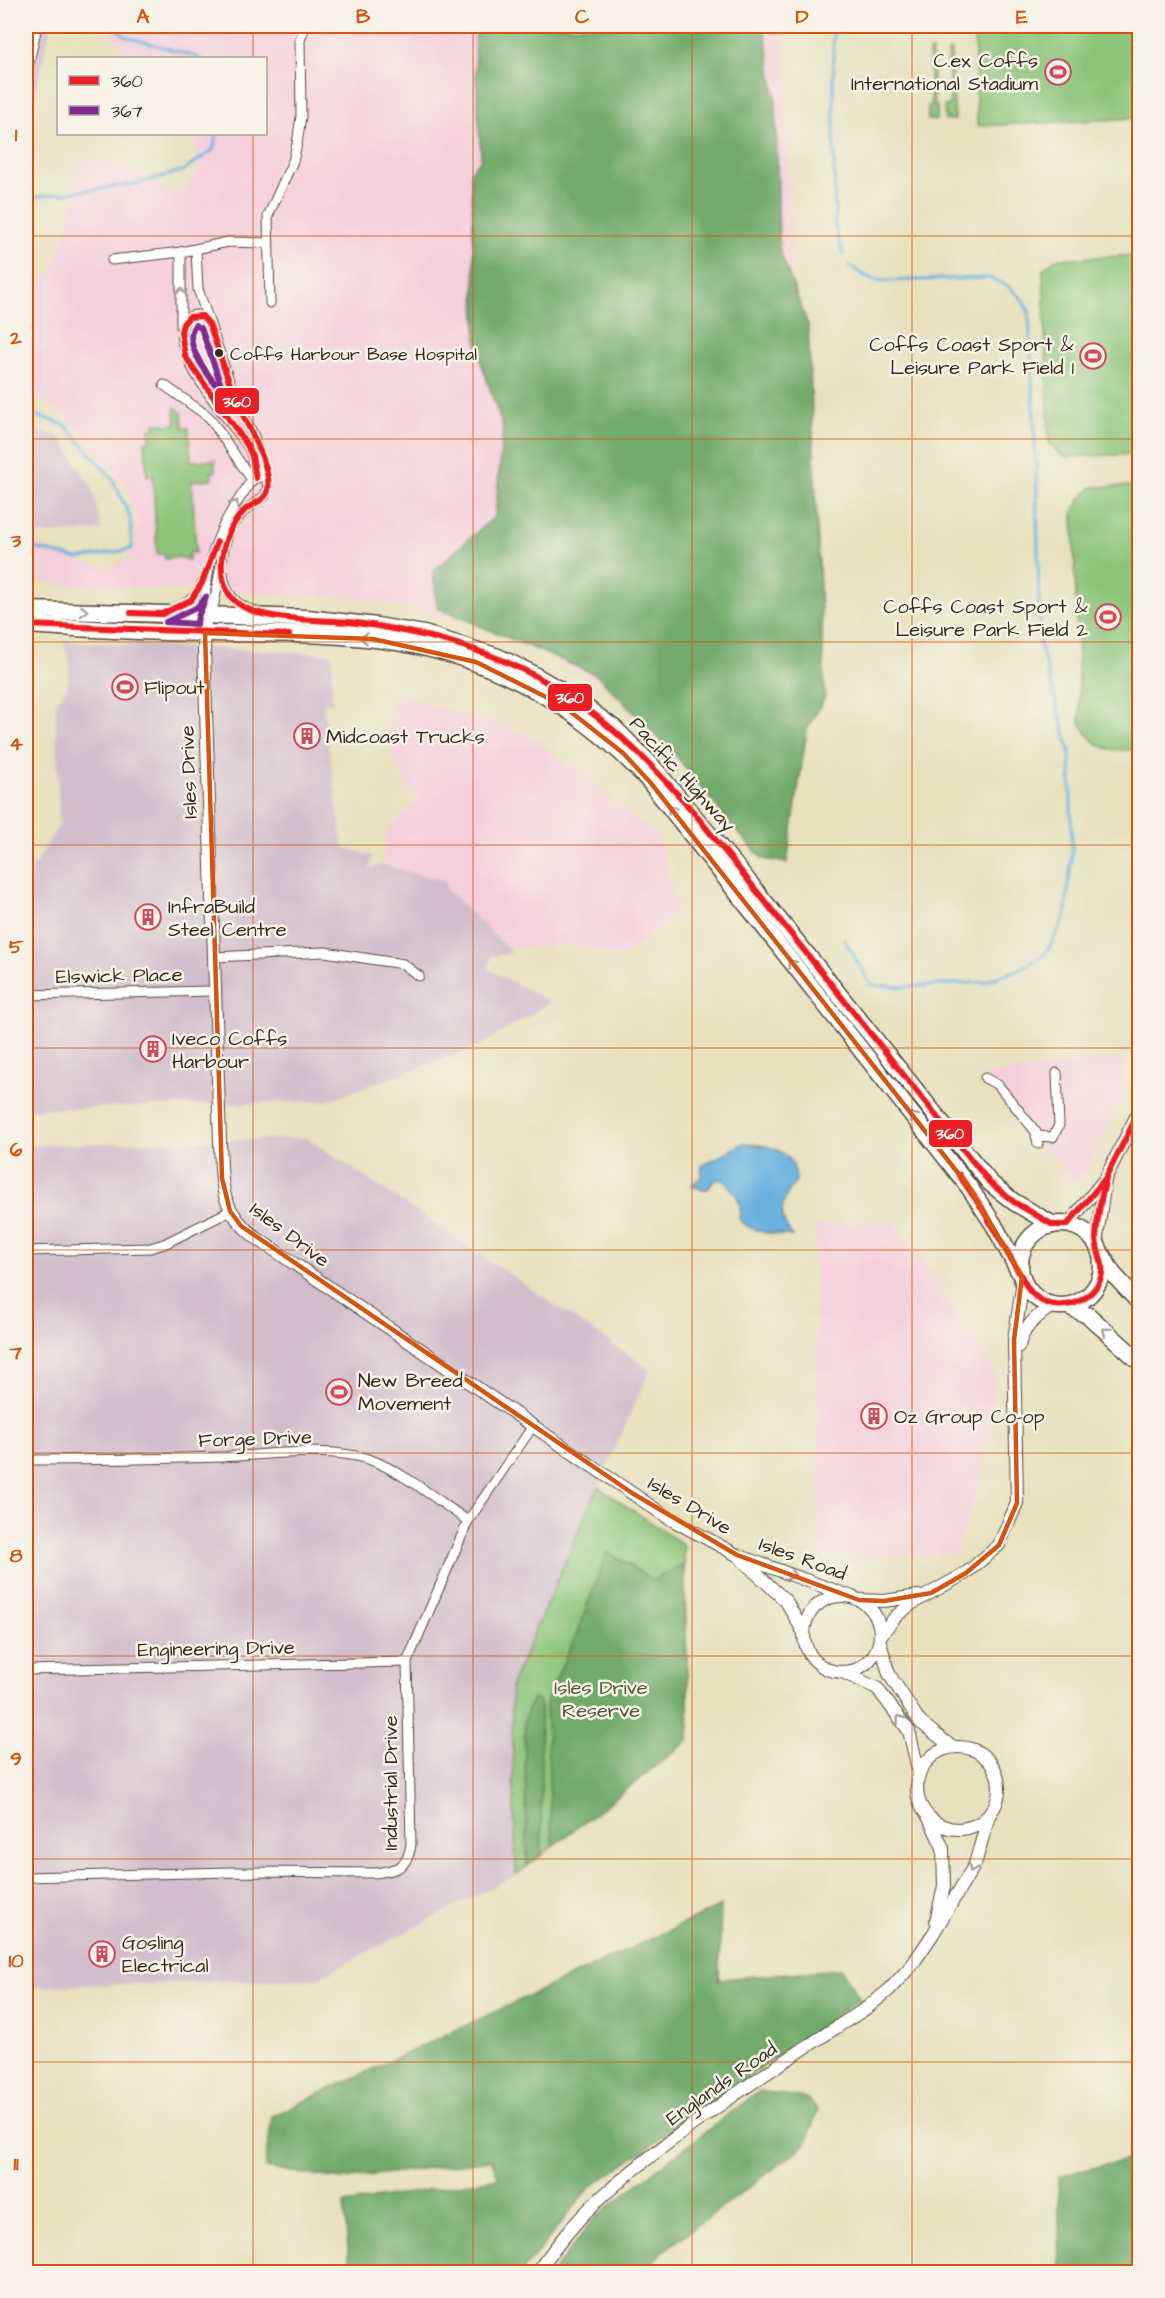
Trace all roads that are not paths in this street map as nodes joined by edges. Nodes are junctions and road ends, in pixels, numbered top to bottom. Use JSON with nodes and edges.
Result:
{"nodes":[{"id":1,"x":38,"y":26,"type":"edge"},
{"id":2,"x":305,"y":26,"type":"edge"},
{"id":3,"x":26,"y":76,"type":"edge"},
{"id":4,"x":268,"y":243,"type":"junction"},
{"id":5,"x":196,"y":250,"type":"junction"},
{"id":6,"x":181,"y":252,"type":"junction"},
{"id":7,"x":112,"y":260,"type":"dead end"},
{"id":8,"x":270,"y":303,"type":"dead end"},
{"id":9,"x":209,"y":324,"type":"junction"},
{"id":10,"x":181,"y":332,"type":"junction"},
{"id":11,"x":164,"y":385,"type":"dead end"},
{"id":12,"x":252,"y":481,"type":"junction"},
{"id":13,"x":268,"y":483,"type":"junction"},
{"id":14,"x":262,"y":497,"type":"junction"},
{"id":15,"x":222,"y":561,"type":"junction"},
{"id":16,"x":210,"y":564,"type":"junction"},
{"id":17,"x":26,"y":610,"type":"edge"},
{"id":18,"x":162,"y":614,"type":"junction"},
{"id":19,"x":206,"y":616,"type":"junction"},
{"id":20,"x":287,"y":617,"type":"junction"},
{"id":21,"x":26,"y":626,"type":"edge"},
{"id":22,"x":205,"y":633,"type":"junction"},
{"id":23,"x":213,"y":957,"type":"junction"},
{"id":24,"x":419,"y":976,"type":"dead end"},
{"id":25,"x":214,"y":991,"type":"junction"},
{"id":26,"x":26,"y":995,"type":"edge"},
{"id":27,"x":1057,"y":1073,"type":"dead end"},
{"id":28,"x":985,"y":1078,"type":"dead end"},
{"id":29,"x":1140,"y":1109,"type":"edge"},
{"id":30,"x":1105,"y":1179,"type":"junction"},
{"id":31,"x":230,"y":1210,"type":"junction"},
{"id":32,"x":1060,"y":1225,"type":"junction"},
{"id":33,"x":1098,"y":1248,"type":"junction"},
{"id":34,"x":26,"y":1251,"type":"edge"},
{"id":35,"x":1023,"y":1279,"type":"junction"},
{"id":36,"x":1140,"y":1303,"type":"edge"},
{"id":37,"x":1060,"y":1306,"type":"junction"},
{"id":38,"x":1016,"y":1359,"type":"junction"},
{"id":39,"x":1140,"y":1362,"type":"edge"},
{"id":40,"x":533,"y":1426,"type":"junction"},
{"id":41,"x":26,"y":1460,"type":"edge"},
{"id":42,"x":468,"y":1521,"type":"junction"},
{"id":43,"x":737,"y":1555,"type":"junction"},
{"id":44,"x":931,"y":1593,"type":"junction"},
{"id":45,"x":856,"y":1598,"type":"junction"},
{"id":46,"x":804,"y":1633,"type":"junction"},
{"id":47,"x":880,"y":1638,"type":"junction"},
{"id":48,"x":407,"y":1662,"type":"junction"},
{"id":49,"x":26,"y":1670,"type":"edge"},
{"id":50,"x":843,"y":1673,"type":"junction"},
{"id":51,"x":951,"y":1747,"type":"junction"},
{"id":52,"x":919,"y":1774,"type":"junction"},
{"id":53,"x":990,"y":1812,"type":"junction"},
{"id":54,"x":928,"y":1816,"type":"junction"},
{"id":55,"x":26,"y":1877,"type":"edge"},
{"id":56,"x":933,"y":1934,"type":"junction"},
{"id":57,"x":537,"y":2272,"type":"edge"}],
"edges":[{"from":1,"to":3,"type":"street"},
{"from":2,"to":4,"type":"street"},
{"from":4,"to":5,"type":"street"},
{"from":4,"to":8,"type":"street"},
{"from":5,"to":6,"type":"street"},
{"from":5,"to":9,"type":"street"},
{"from":6,"to":7,"type":"street"},
{"from":10,"to":6,"type":"street","one_way":true},
{"from":9,"to":10,"type":"street"},
{"from":9,"to":13,"type":"street"},
{"from":10,"to":12,"type":"street"},
{"from":11,"to":12,"type":"street"},
{"from":12,"to":13,"type":"street"},
{"from":12,"to":14,"type":"street"},
{"from":16,"to":12,"type":"street","one_way":true},
{"from":13,"to":14,"type":"street"},
{"from":14,"to":15,"type":"street"},
{"from":15,"to":19,"type":"street"},
{"from":15,"to":20,"type":"street"},
{"from":16,"to":18,"type":"street"},
{"from":16,"to":19,"type":"street"},
{"from":17,"to":18,"type":"highway","name":"Pacific Highway","one_way":true},
{"from":18,"to":19,"type":"highway","name":"Pacific Highway"},
{"from":19,"to":20,"type":"highway","name":"Pacific Highway"},
{"from":19,"to":22,"type":"street","name":"Isles Drive"},
{"from":20,"to":32,"type":"highway","name":"Pacific Highway"},
{"from":21,"to":22,"type":"highway","name":"Pacific Highway"},
{"from":22,"to":23,"type":"street","name":"Isles Drive"},
{"from":35,"to":22,"type":"highway","name":"Pacific Highway","one_way":true},
{"from":23,"to":24,"type":"street"},
{"from":23,"to":25,"type":"street","name":"Isles Drive"},
{"from":25,"to":26,"type":"street","name":"Elswick Place"},
{"from":25,"to":31,"type":"street","name":"Isles Drive"},
{"from":27,"to":28,"type":"street"},
{"from":29,"to":30,"type":"street"},
{"from":30,"to":32,"type":"street"},
{"from":30,"to":33,"type":"street"},
{"from":31,"to":34,"type":"street"},
{"from":31,"to":40,"type":"street","name":"Isles Drive"},
{"from":32,"to":33,"type":"highway"},
{"from":32,"to":35,"type":"highway"},
{"from":33,"to":36,"type":"highway"},
{"from":33,"to":37,"type":"highway"},
{"from":35,"to":37,"type":"highway"},
{"from":35,"to":38,"type":"street"},
{"from":37,"to":38,"type":"street"},
{"from":39,"to":37,"type":"highway","one_way":true},
{"from":38,"to":44,"type":"street"},
{"from":40,"to":42,"type":"street","name":"Industrial Drive"},
{"from":40,"to":43,"type":"street","name":"Isles Drive"},
{"from":41,"to":42,"type":"street","name":"Forge Drive"},
{"from":42,"to":48,"type":"street","name":"Industrial Drive"},
{"from":43,"to":45,"type":"street","name":"Isles Road","one_way":true},
{"from":43,"to":46,"type":"street","name":"Isles Road"},
{"from":44,"to":45,"type":"street"},
{"from":44,"to":47,"type":"street"},
{"from":45,"to":46,"type":"street"},
{"from":45,"to":47,"type":"street","name":"Englands Road"},
{"from":46,"to":50,"type":"street","name":"Englands Road"},
{"from":47,"to":50,"type":"street"},
{"from":47,"to":51,"type":"street","name":"Englands Road"},
{"from":48,"to":49,"type":"street","name":"Engineering Drive"},
{"from":48,"to":55,"type":"street","name":"Industrial Drive"},
{"from":52,"to":50,"type":"street","name":"Englands Road","one_way":true},
{"from":51,"to":52,"type":"street"},
{"from":51,"to":53,"type":"street","name":"Englands Road"},
{"from":52,"to":54,"type":"street","name":"Englands Road"},
{"from":53,"to":54,"type":"street"},
{"from":53,"to":56,"type":"street","name":"Englands Road","one_way":true},
{"from":54,"to":56,"type":"street","name":"Englands Road"},
{"from":56,"to":57,"type":"street","name":"Englands Road"}]}
